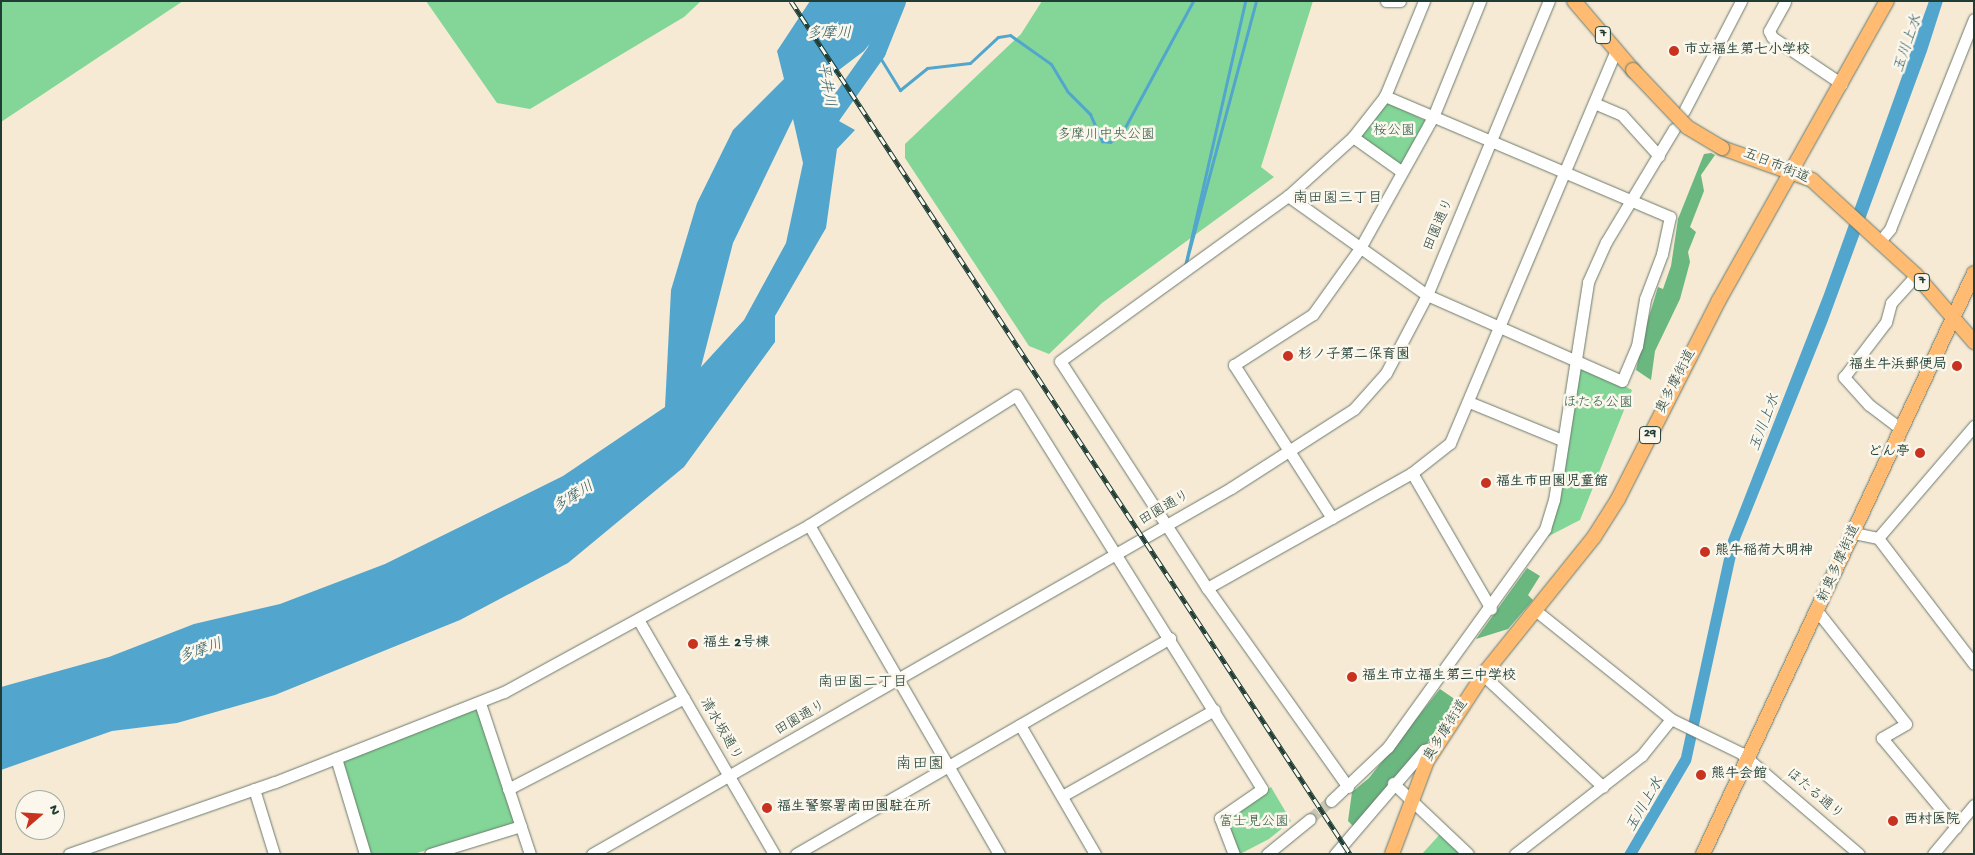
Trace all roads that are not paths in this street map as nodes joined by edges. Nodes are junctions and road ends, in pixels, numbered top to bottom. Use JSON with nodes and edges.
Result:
{"nodes":[{"id":1,"x":1386,"y":1,"type":"edge"},
{"id":2,"x":1400,"y":1,"type":"edge"},
{"id":3,"x":1424,"y":1,"type":"edge"},
{"id":4,"x":1480,"y":1,"type":"edge"},
{"id":5,"x":1549,"y":1,"type":"edge"},
{"id":6,"x":1574,"y":1,"type":"edge"},
{"id":7,"x":1741,"y":1,"type":"edge"},
{"id":8,"x":1887,"y":1,"type":"edge"},
{"id":9,"x":1785,"y":2,"type":"edge"},
{"id":10,"x":1974,"y":19,"type":"edge"},
{"id":11,"x":1970,"y":43,"type":"edge"},
{"id":12,"x":1616,"y":50,"type":"junction"},
{"id":13,"x":1842,"y":84,"type":"junction"},
{"id":14,"x":1385,"y":96,"type":"junction"},
{"id":15,"x":1594,"y":103,"type":"junction"},
{"id":16,"x":1684,"y":112,"type":"dead end"},
{"id":17,"x":1433,"y":117,"type":"junction"},
{"id":18,"x":1674,"y":129,"type":"dead end"},
{"id":19,"x":1353,"y":136,"type":"junction"},
{"id":20,"x":1492,"y":144,"type":"junction"},
{"id":21,"x":1659,"y":156,"type":"junction"},
{"id":22,"x":1402,"y":172,"type":"junction"},
{"id":23,"x":1794,"y":172,"type":"junction"},
{"id":24,"x":1564,"y":173,"type":"junction"},
{"id":25,"x":1288,"y":196,"type":"junction"},
{"id":26,"x":1631,"y":201,"type":"junction"},
{"id":27,"x":1880,"y":241,"type":"junction"},
{"id":28,"x":1360,"y":248,"type":"junction"},
{"id":29,"x":1974,"y":273,"type":"edge"},
{"id":30,"x":1916,"y":274,"type":"junction"},
{"id":31,"x":1427,"y":295,"type":"junction"},
{"id":32,"x":1953,"y":316,"type":"junction"},
{"id":33,"x":1500,"y":326,"type":"junction"},
{"id":34,"x":1974,"y":342,"type":"edge"},
{"id":35,"x":1574,"y":358,"type":"junction"},
{"id":36,"x":1469,"y":402,"type":"junction"},
{"id":37,"x":1974,"y":426,"type":"edge"},
{"id":38,"x":1901,"y":429,"type":"junction"},
{"id":39,"x":1562,"y":440,"type":"junction"},
{"id":40,"x":1290,"y":452,"type":"junction"},
{"id":41,"x":1412,"y":473,"type":"junction"},
{"id":42,"x":1332,"y":518,"type":"junction"},
{"id":43,"x":809,"y":524,"type":"junction"},
{"id":44,"x":1166,"y":525,"type":"junction"},
{"id":45,"x":1854,"y":533,"type":"junction"},
{"id":46,"x":1878,"y":538,"type":"junction"},
{"id":47,"x":1118,"y":552,"type":"junction"},
{"id":48,"x":1207,"y":588,"type":"junction"},
{"id":49,"x":1491,"y":609,"type":"junction"},
{"id":50,"x":1535,"y":610,"type":"junction"},
{"id":51,"x":1818,"y":612,"type":"junction"},
{"id":52,"x":639,"y":621,"type":"junction"},
{"id":53,"x":1170,"y":638,"type":"junction"},
{"id":54,"x":1974,"y":664,"type":"edge"},
{"id":55,"x":1483,"y":675,"type":"junction"},
{"id":56,"x":898,"y":680,"type":"junction"},
{"id":57,"x":684,"y":698,"type":"junction"},
{"id":58,"x":480,"y":703,"type":"junction"},
{"id":59,"x":1214,"y":710,"type":"junction"},
{"id":60,"x":1671,"y":719,"type":"junction"},
{"id":61,"x":1020,"y":725,"type":"junction"},
{"id":62,"x":1437,"y":746,"type":"junction"},
{"id":63,"x":336,"y":758,"type":"junction"},
{"id":64,"x":1749,"y":760,"type":"junction"},
{"id":65,"x":949,"y":766,"type":"junction"},
{"id":66,"x":729,"y":777,"type":"junction"},
{"id":67,"x":1393,"y":783,"type":"junction"},
{"id":68,"x":1348,"y":787,"type":"junction"},
{"id":69,"x":1603,"y":787,"type":"junction"},
{"id":70,"x":254,"y":789,"type":"junction"},
{"id":71,"x":508,"y":790,"type":"junction"},
{"id":72,"x":1062,"y":796,"type":"junction"},
{"id":73,"x":1331,"y":801,"type":"tunnel mouth"},
{"id":74,"x":1412,"y":802,"type":"junction"},
{"id":75,"x":1974,"y":805,"type":"edge"},
{"id":76,"x":1310,"y":819,"type":"tunnel mouth"},
{"id":77,"x":521,"y":826,"type":"junction"},
{"id":78,"x":1956,"y":827,"type":"junction"},
{"id":79,"x":72,"y":853,"type":"edge"},
{"id":80,"x":997,"y":853,"type":"edge"},
{"id":81,"x":274,"y":854,"type":"edge"},
{"id":82,"x":365,"y":854,"type":"edge"},
{"id":83,"x":430,"y":854,"type":"edge"},
{"id":84,"x":530,"y":854,"type":"edge"},
{"id":85,"x":592,"y":854,"type":"edge"},
{"id":86,"x":774,"y":854,"type":"edge"},
{"id":87,"x":796,"y":854,"type":"edge"},
{"id":88,"x":1095,"y":854,"type":"edge"},
{"id":89,"x":1234,"y":854,"type":"edge"},
{"id":90,"x":1267,"y":854,"type":"edge"},
{"id":91,"x":1334,"y":854,"type":"edge"},
{"id":92,"x":1392,"y":854,"type":"edge"},
{"id":93,"x":1468,"y":854,"type":"edge"},
{"id":94,"x":1515,"y":854,"type":"edge"},
{"id":95,"x":1703,"y":854,"type":"edge"},
{"id":96,"x":1859,"y":854,"type":"edge"},
{"id":97,"x":1934,"y":854,"type":"edge"}],
"edges":[{"from":1,"to":2,"type":"street"},
{"from":3,"to":14,"type":"street"},
{"from":4,"to":17,"type":"street"},
{"from":5,"to":20,"type":"street","name":"田園通り"},
{"from":6,"to":12,"type":"main road","name":"五日市街道","number":"7"},
{"from":7,"to":16,"type":"street"},
{"from":8,"to":13,"type":"main road","name":"奥多摩街道","number":"29"},
{"from":9,"to":13,"type":"street"},
{"from":10,"to":11,"type":"street"},
{"from":11,"to":27,"type":"street"},
{"from":12,"to":15,"type":"street"},
{"from":12,"to":23,"type":"main road","name":"五日市街道","number":"7","bridge":true},
{"from":13,"to":23,"type":"main road","name":"奥多摩街道","number":"29"},
{"from":14,"to":17,"type":"street"},
{"from":14,"to":19,"type":"street"},
{"from":15,"to":21,"type":"street"},
{"from":15,"to":24,"type":"street"},
{"from":17,"to":20,"type":"street"},
{"from":17,"to":22,"type":"street"},
{"from":18,"to":21,"type":"street"},
{"from":19,"to":22,"type":"street"},
{"from":19,"to":25,"type":"street"},
{"from":20,"to":24,"type":"street"},
{"from":20,"to":31,"type":"street","name":"田園通り"},
{"from":21,"to":26,"type":"street"},
{"from":22,"to":28,"type":"street"},
{"from":23,"to":27,"type":"main road","name":"五日市街道","number":"7"},
{"from":23,"to":50,"type":"main road","name":"奥多摩街道","number":"29"},
{"from":24,"to":26,"type":"street"},
{"from":24,"to":33,"type":"street"},
{"from":25,"to":28,"type":"street"},
{"from":25,"to":44,"type":"street"},
{"from":26,"to":35,"type":"street"},
{"from":26,"to":35,"type":"street"},
{"from":27,"to":30,"type":"main road","name":"五日市街道","number":"7"},
{"from":28,"to":31,"type":"street"},
{"from":28,"to":40,"type":"street"},
{"from":29,"to":32,"type":"main road","name":"新奥多摩街道"},
{"from":30,"to":32,"type":"main road","name":"五日市街道","number":"7"},
{"from":30,"to":38,"type":"street"},
{"from":31,"to":33,"type":"street"},
{"from":31,"to":40,"type":"street","name":"田園通り"},
{"from":32,"to":34,"type":"main road","name":"五日市街道","number":"7"},
{"from":32,"to":38,"type":"main road","name":"新奥多摩街道"},
{"from":33,"to":35,"type":"street"},
{"from":33,"to":36,"type":"street"},
{"from":35,"to":39,"type":"street"},
{"from":36,"to":39,"type":"street"},
{"from":36,"to":41,"type":"street"},
{"from":37,"to":46,"type":"street"},
{"from":38,"to":45,"type":"main road","name":"新奥多摩街道"},
{"from":39,"to":49,"type":"street"},
{"from":40,"to":42,"type":"street"},
{"from":40,"to":44,"type":"street","name":"田園通り"},
{"from":41,"to":42,"type":"street"},
{"from":41,"to":49,"type":"street"},
{"from":42,"to":48,"type":"street"},
{"from":43,"to":47,"type":"street"},
{"from":43,"to":52,"type":"street"},
{"from":43,"to":56,"type":"street"},
{"from":44,"to":47,"type":"street","name":"田園通り"},
{"from":44,"to":48,"type":"street"},
{"from":45,"to":46,"type":"street"},
{"from":45,"to":51,"type":"main road","name":"新奥多摩街道"},
{"from":46,"to":54,"type":"street"},
{"from":47,"to":53,"type":"street"},
{"from":47,"to":56,"type":"street","name":"田園通り"},
{"from":48,"to":68,"type":"street"},
{"from":49,"to":68,"type":"street"},
{"from":50,"to":55,"type":"main road","name":"奥多摩街道","number":"29"},
{"from":50,"to":60,"type":"street","name":"ほたる通り"},
{"from":51,"to":64,"type":"main road","name":"新奥多摩街道"},
{"from":51,"to":78,"type":"street"},
{"from":52,"to":57,"type":"street","name":"清水坂通り"},
{"from":52,"to":58,"type":"street"},
{"from":53,"to":59,"type":"street"},
{"from":53,"to":61,"type":"street"},
{"from":55,"to":62,"type":"main road","name":"奥多摩街道","number":"29"},
{"from":55,"to":69,"type":"street"},
{"from":56,"to":65,"type":"street"},
{"from":56,"to":66,"type":"street","name":"田園通り"},
{"from":57,"to":66,"type":"street","name":"清水坂通り"},
{"from":57,"to":71,"type":"street"},
{"from":58,"to":63,"type":"street"},
{"from":58,"to":71,"type":"street"},
{"from":59,"to":72,"type":"street"},
{"from":59,"to":89,"type":"street"},
{"from":60,"to":64,"type":"street","name":"ほたる通り"},
{"from":60,"to":69,"type":"street"},
{"from":61,"to":65,"type":"street"},
{"from":61,"to":72,"type":"street"},
{"from":62,"to":67,"type":"street"},
{"from":62,"to":74,"type":"main road","name":"奥多摩街道","number":"29"},
{"from":63,"to":70,"type":"street"},
{"from":63,"to":82,"type":"street"},
{"from":64,"to":95,"type":"main road","name":"新奥多摩街道"},
{"from":64,"to":96,"type":"street","name":"ほたる通り"},
{"from":65,"to":80,"type":"street"},
{"from":65,"to":87,"type":"street"},
{"from":66,"to":85,"type":"street","name":"田園通り"},
{"from":66,"to":86,"type":"street","name":"清水坂通り"},
{"from":67,"to":74,"type":"street"},
{"from":67,"to":91,"type":"street"},
{"from":68,"to":73,"type":"street"},
{"from":69,"to":94,"type":"street"},
{"from":70,"to":79,"type":"street"},
{"from":70,"to":81,"type":"street"},
{"from":71,"to":77,"type":"street"},
{"from":72,"to":88,"type":"street"},
{"from":74,"to":92,"type":"main road","name":"奥多摩街道","number":"29"},
{"from":74,"to":93,"type":"street"},
{"from":75,"to":78,"type":"street"},
{"from":76,"to":90,"type":"street"},
{"from":77,"to":83,"type":"street"},
{"from":77,"to":84,"type":"street"},
{"from":78,"to":97,"type":"street"}]}
